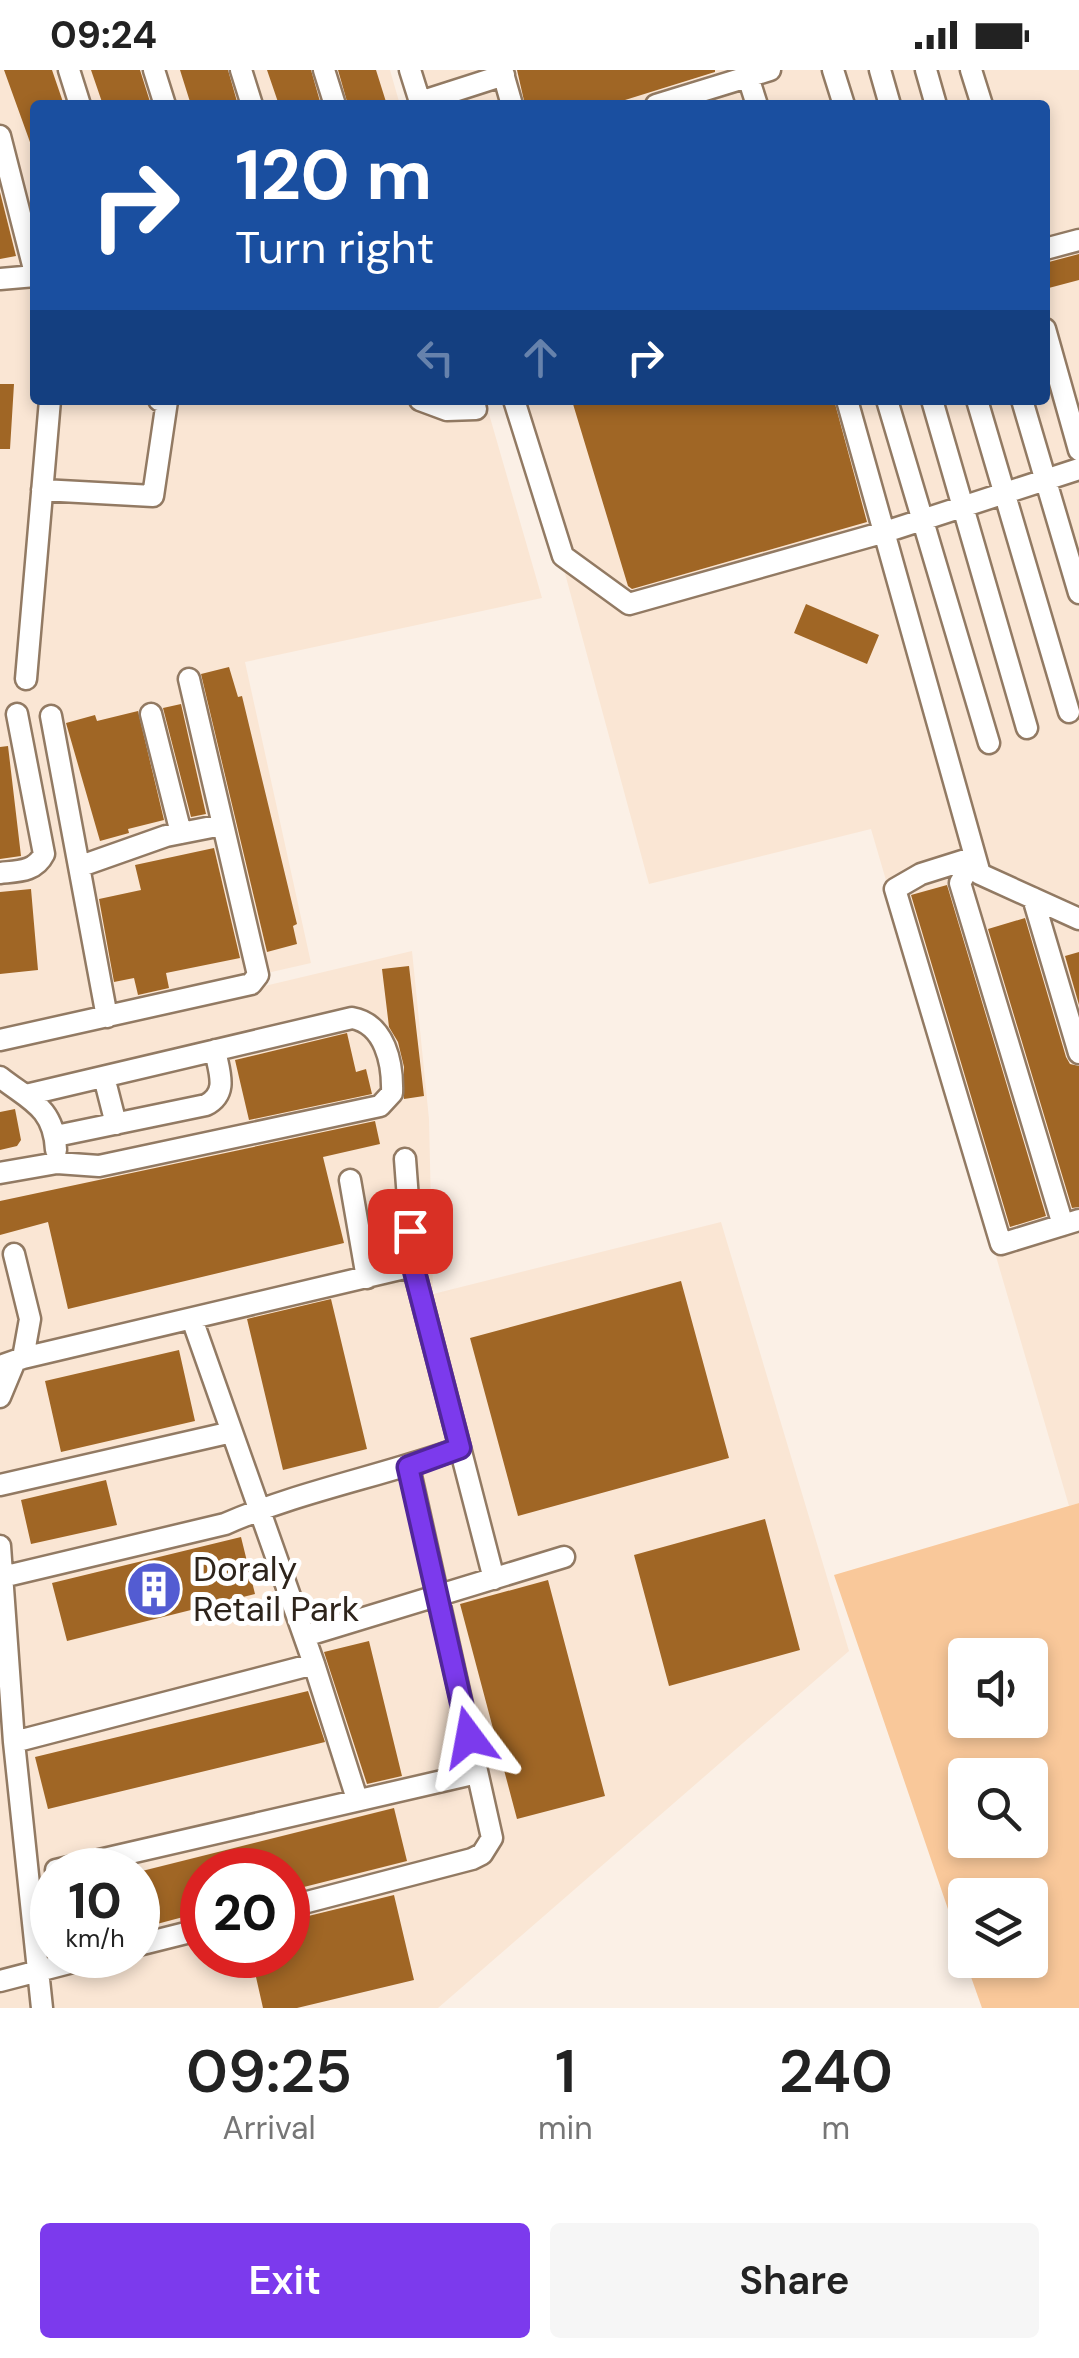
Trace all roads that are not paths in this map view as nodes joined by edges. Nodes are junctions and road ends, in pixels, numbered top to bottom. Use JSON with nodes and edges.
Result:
{"nodes":[{"id":1,"x":69,"y":70,"type":"edge"},
{"id":2,"x":154,"y":70,"type":"edge"},
{"id":3,"x":241,"y":70,"type":"edge"},
{"id":4,"x":324,"y":70,"type":"edge"},
{"id":5,"x":338,"y":70,"type":"edge"},
{"id":6,"x":410,"y":70,"type":"edge"},
{"id":7,"x":770,"y":70,"type":"edge"},
{"id":8,"x":833,"y":70,"type":"edge"},
{"id":9,"x":880,"y":70,"type":"edge"},
{"id":10,"x":926,"y":70,"type":"edge"},
{"id":11,"x":971,"y":70,"type":"edge"},
{"id":12,"x":503,"y":72,"type":"edge"},
{"id":13,"x":748,"y":77,"type":"junction"},
{"id":14,"x":78,"y":100,"type":"edge"},
{"id":15,"x":163,"y":100,"type":"edge"},
{"id":16,"x":250,"y":100,"type":"edge"},
{"id":17,"x":333,"y":100,"type":"edge"},
{"id":18,"x":347,"y":100,"type":"edge"},
{"id":19,"x":420,"y":100,"type":"edge"},
{"id":20,"x":431,"y":100,"type":"edge"},
{"id":21,"x":511,"y":100,"type":"edge"},
{"id":22,"x":672,"y":100,"type":"edge"},
{"id":23,"x":755,"y":100,"type":"edge"},
{"id":24,"x":842,"y":100,"type":"edge"},
{"id":25,"x":889,"y":100,"type":"edge"},
{"id":26,"x":935,"y":100,"type":"edge"},
{"id":27,"x":980,"y":100,"type":"edge"},
{"id":28,"x":0,"y":136,"type":"edge"},
{"id":29,"x":1079,"y":240,"type":"edge"},
{"id":30,"x":1050,"y":249,"type":"edge"},
{"id":31,"x":30,"y":254,"type":"edge"},
{"id":32,"x":30,"y":275,"type":"edge"},
{"id":33,"x":0,"y":279,"type":"edge"},
{"id":34,"x":1050,"y":347,"type":"edge"},
{"id":35,"x":50,"y":405,"type":"edge"},
{"id":36,"x":167,"y":405,"type":"edge"},
{"id":37,"x":434,"y":405,"type":"edge"},
{"id":38,"x":520,"y":405,"type":"edge"},
{"id":39,"x":847,"y":405,"type":"edge"},
{"id":40,"x":889,"y":405,"type":"edge"},
{"id":41,"x":933,"y":405,"type":"edge"},
{"id":42,"x":978,"y":405,"type":"edge"},
{"id":43,"x":1024,"y":405,"type":"edge"},
{"id":44,"x":476,"y":409,"type":"dead end"},
{"id":45,"x":1079,"y":450,"type":"edge"},
{"id":46,"x":1079,"y":470,"type":"edge"},
{"id":47,"x":1046,"y":480,"type":"junction"},
{"id":48,"x":42,"y":490,"type":"junction"},
{"id":49,"x":1004,"y":493,"type":"junction"},
{"id":50,"x":964,"y":507,"type":"junction"},
{"id":51,"x":924,"y":520,"type":"junction"},
{"id":52,"x":885,"y":532,"type":"junction"},
{"id":53,"x":1079,"y":593,"type":"edge"},
{"id":54,"x":26,"y":678,"type":"dead end"},
{"id":55,"x":190,"y":680,"type":"dead end"},
{"id":56,"x":1069,"y":712,"type":"dead end"},
{"id":57,"x":18,"y":714,"type":"dead end"},
{"id":58,"x":151,"y":714,"type":"dead end"},
{"id":59,"x":51,"y":716,"type":"dead end"},
{"id":60,"x":1028,"y":728,"type":"dead end"},
{"id":61,"x":989,"y":743,"type":"dead end"},
{"id":62,"x":222,"y":826,"type":"junction"},
{"id":63,"x":181,"y":833,"type":"junction"},
{"id":64,"x":975,"y":857,"type":"junction"},
{"id":65,"x":81,"y":866,"type":"junction"},
{"id":66,"x":0,"y":873,"type":"edge"},
{"id":67,"x":1032,"y":898,"type":"junction"},
{"id":68,"x":1079,"y":919,"type":"edge"},
{"id":69,"x":107,"y":1017,"type":"junction"},
{"id":70,"x":0,"y":1040,"type":"edge"},
{"id":71,"x":215,"y":1050,"type":"junction"},
{"id":72,"x":1079,"y":1053,"type":"edge"},
{"id":73,"x":0,"y":1077,"type":"edge"},
{"id":74,"x":104,"y":1077,"type":"junction"},
{"id":75,"x":26,"y":1096,"type":"junction"},
{"id":76,"x":116,"y":1124,"type":"junction"},
{"id":77,"x":56,"y":1136,"type":"junction"},
{"id":78,"x":405,"y":1159,"type":"dead end"},
{"id":79,"x":57,"y":1162,"type":"junction"},
{"id":80,"x":0,"y":1173,"type":"edge"},
{"id":81,"x":350,"y":1180,"type":"dead end"},
{"id":82,"x":1071,"y":1222,"type":"edge"},
{"id":83,"x":14,"y":1254,"type":"dead end"},
{"id":84,"x":413,"y":1266,"type":"junction"},
{"id":85,"x":367,"y":1278,"type":"junction"},
{"id":86,"x":192,"y":1319,"type":"junction"},
{"id":87,"x":13,"y":1362,"type":"edge"},
{"id":88,"x":0,"y":1397,"type":"edge"},
{"id":89,"x":232,"y":1432,"type":"junction"},
{"id":90,"x":460,"y":1448,"type":"junction"},
{"id":91,"x":408,"y":1467,"type":"junction"},
{"id":92,"x":0,"y":1485,"type":"edge"},
{"id":93,"x":259,"y":1509,"type":"junction"},
{"id":94,"x":0,"y":1546,"type":"edge"},
{"id":95,"x":564,"y":1558,"type":"dead end"},
{"id":96,"x":2,"y":1577,"type":"edge"},
{"id":97,"x":494,"y":1579,"type":"junction"},
{"id":98,"x":436,"y":1596,"type":"junction"},
{"id":99,"x":304,"y":1636,"type":"junction"},
{"id":100,"x":314,"y":1664,"type":"junction"},
{"id":101,"x":6,"y":1713,"type":"edge"},
{"id":102,"x":14,"y":1742,"type":"junction"},
{"id":103,"x":477,"y":1772,"type":"junction"},
{"id":104,"x":357,"y":1799,"type":"junction"},
{"id":105,"x":148,"y":1848,"type":"edge"},
{"id":106,"x":30,"y":1876,"type":"edge"},
{"id":107,"x":26,"y":1877,"type":"junction"},
{"id":108,"x":310,"y":1901,"type":"edge"},
{"id":109,"x":30,"y":1906,"type":"edge"},
{"id":110,"x":30,"y":1973,"type":"edge"},
{"id":111,"x":40,"y":1978,"type":"edge"},
{"id":112,"x":0,"y":1981,"type":"edge"},
{"id":113,"x":42,"y":2008,"type":"edge"}],
"edges":[{"from":1,"to":14,"type":"lane"},
{"from":2,"to":15,"type":"lane"},
{"from":3,"to":16,"type":"lane"},
{"from":4,"to":17,"type":"lane"},
{"from":5,"to":18,"type":"lane"},
{"from":6,"to":19,"type":"lane"},
{"from":7,"to":13,"type":"lane"},
{"from":8,"to":24,"type":"lane"},
{"from":9,"to":25,"type":"lane"},
{"from":10,"to":26,"type":"lane"},
{"from":11,"to":27,"type":"lane"},
{"from":12,"to":20,"type":"lane"},
{"from":12,"to":21,"type":"lane"},
{"from":13,"to":22,"type":"lane"},
{"from":13,"to":23,"type":"lane"},
{"from":28,"to":31,"type":"lane"},
{"from":29,"to":30,"type":"lane"},
{"from":32,"to":33,"type":"lane"},
{"from":34,"to":45,"type":"lane"},
{"from":35,"to":48,"type":"lane"},
{"from":36,"to":48,"type":"lane"},
{"from":37,"to":44,"type":"lane"},
{"from":38,"to":52,"type":"lane"},
{"from":39,"to":52,"type":"lane"},
{"from":40,"to":51,"type":"lane"},
{"from":41,"to":50,"type":"lane"},
{"from":42,"to":49,"type":"lane"},
{"from":43,"to":47,"type":"lane"},
{"from":46,"to":47,"type":"lane"},
{"from":47,"to":49,"type":"lane"},
{"from":47,"to":53,"type":"lane"},
{"from":48,"to":54,"type":"lane"},
{"from":49,"to":50,"type":"lane"},
{"from":49,"to":56,"type":"lane"},
{"from":50,"to":51,"type":"lane"},
{"from":50,"to":60,"type":"lane"},
{"from":51,"to":52,"type":"lane"},
{"from":51,"to":61,"type":"lane"},
{"from":52,"to":64,"type":"lane"},
{"from":55,"to":62,"type":"lane"},
{"from":57,"to":66,"type":"lane"},
{"from":58,"to":63,"type":"lane"},
{"from":59,"to":65,"type":"lane"},
{"from":62,"to":63,"type":"lane"},
{"from":62,"to":69,"type":"lane"},
{"from":63,"to":65,"type":"lane"},
{"from":64,"to":67,"type":"lane"},
{"from":64,"to":82,"type":"lane"},
{"from":64,"to":82,"type":"lane"},
{"from":65,"to":69,"type":"lane"},
{"from":67,"to":68,"type":"lane"},
{"from":67,"to":72,"type":"lane"},
{"from":69,"to":70,"type":"lane"},
{"from":71,"to":74,"type":"lane"},
{"from":71,"to":76,"type":"lane"},
{"from":71,"to":79,"type":"lane"},
{"from":73,"to":75,"type":"lane"},
{"from":74,"to":75,"type":"lane"},
{"from":74,"to":76,"type":"lane"},
{"from":75,"to":77,"type":"lane"},
{"from":76,"to":77,"type":"lane"},
{"from":77,"to":79,"type":"lane"},
{"from":78,"to":84,"type":"lane"},
{"from":79,"to":80,"type":"lane"},
{"from":81,"to":85,"type":"lane"},
{"from":83,"to":87,"type":"lane"},
{"from":84,"to":85,"type":"lane"},
{"from":84,"to":90,"type":"lane"},
{"from":85,"to":86,"type":"lane"},
{"from":86,"to":87,"type":"lane"},
{"from":86,"to":89,"type":"lane"},
{"from":87,"to":88,"type":"lane"},
{"from":89,"to":92,"type":"lane"},
{"from":89,"to":93,"type":"lane"},
{"from":90,"to":91,"type":"lane"},
{"from":90,"to":97,"type":"lane"},
{"from":91,"to":93,"type":"lane"},
{"from":91,"to":98,"type":"lane"},
{"from":93,"to":96,"type":"lane"},
{"from":93,"to":99,"type":"lane"},
{"from":94,"to":96,"type":"lane"},
{"from":95,"to":97,"type":"lane"},
{"from":96,"to":101,"type":"lane"},
{"from":97,"to":98,"type":"lane"},
{"from":98,"to":99,"type":"lane"},
{"from":98,"to":103,"type":"lane"},
{"from":99,"to":100,"type":"lane"},
{"from":100,"to":102,"type":"lane"},
{"from":100,"to":104,"type":"lane"},
{"from":101,"to":102,"type":"lane"},
{"from":102,"to":107,"type":"lane"},
{"from":103,"to":104,"type":"lane"},
{"from":103,"to":108,"type":"lane"},
{"from":104,"to":105,"type":"lane"},
{"from":106,"to":107,"type":"lane"},
{"from":107,"to":109,"type":"lane"},
{"from":110,"to":112,"type":"lane"},
{"from":111,"to":113,"type":"lane"}]}
